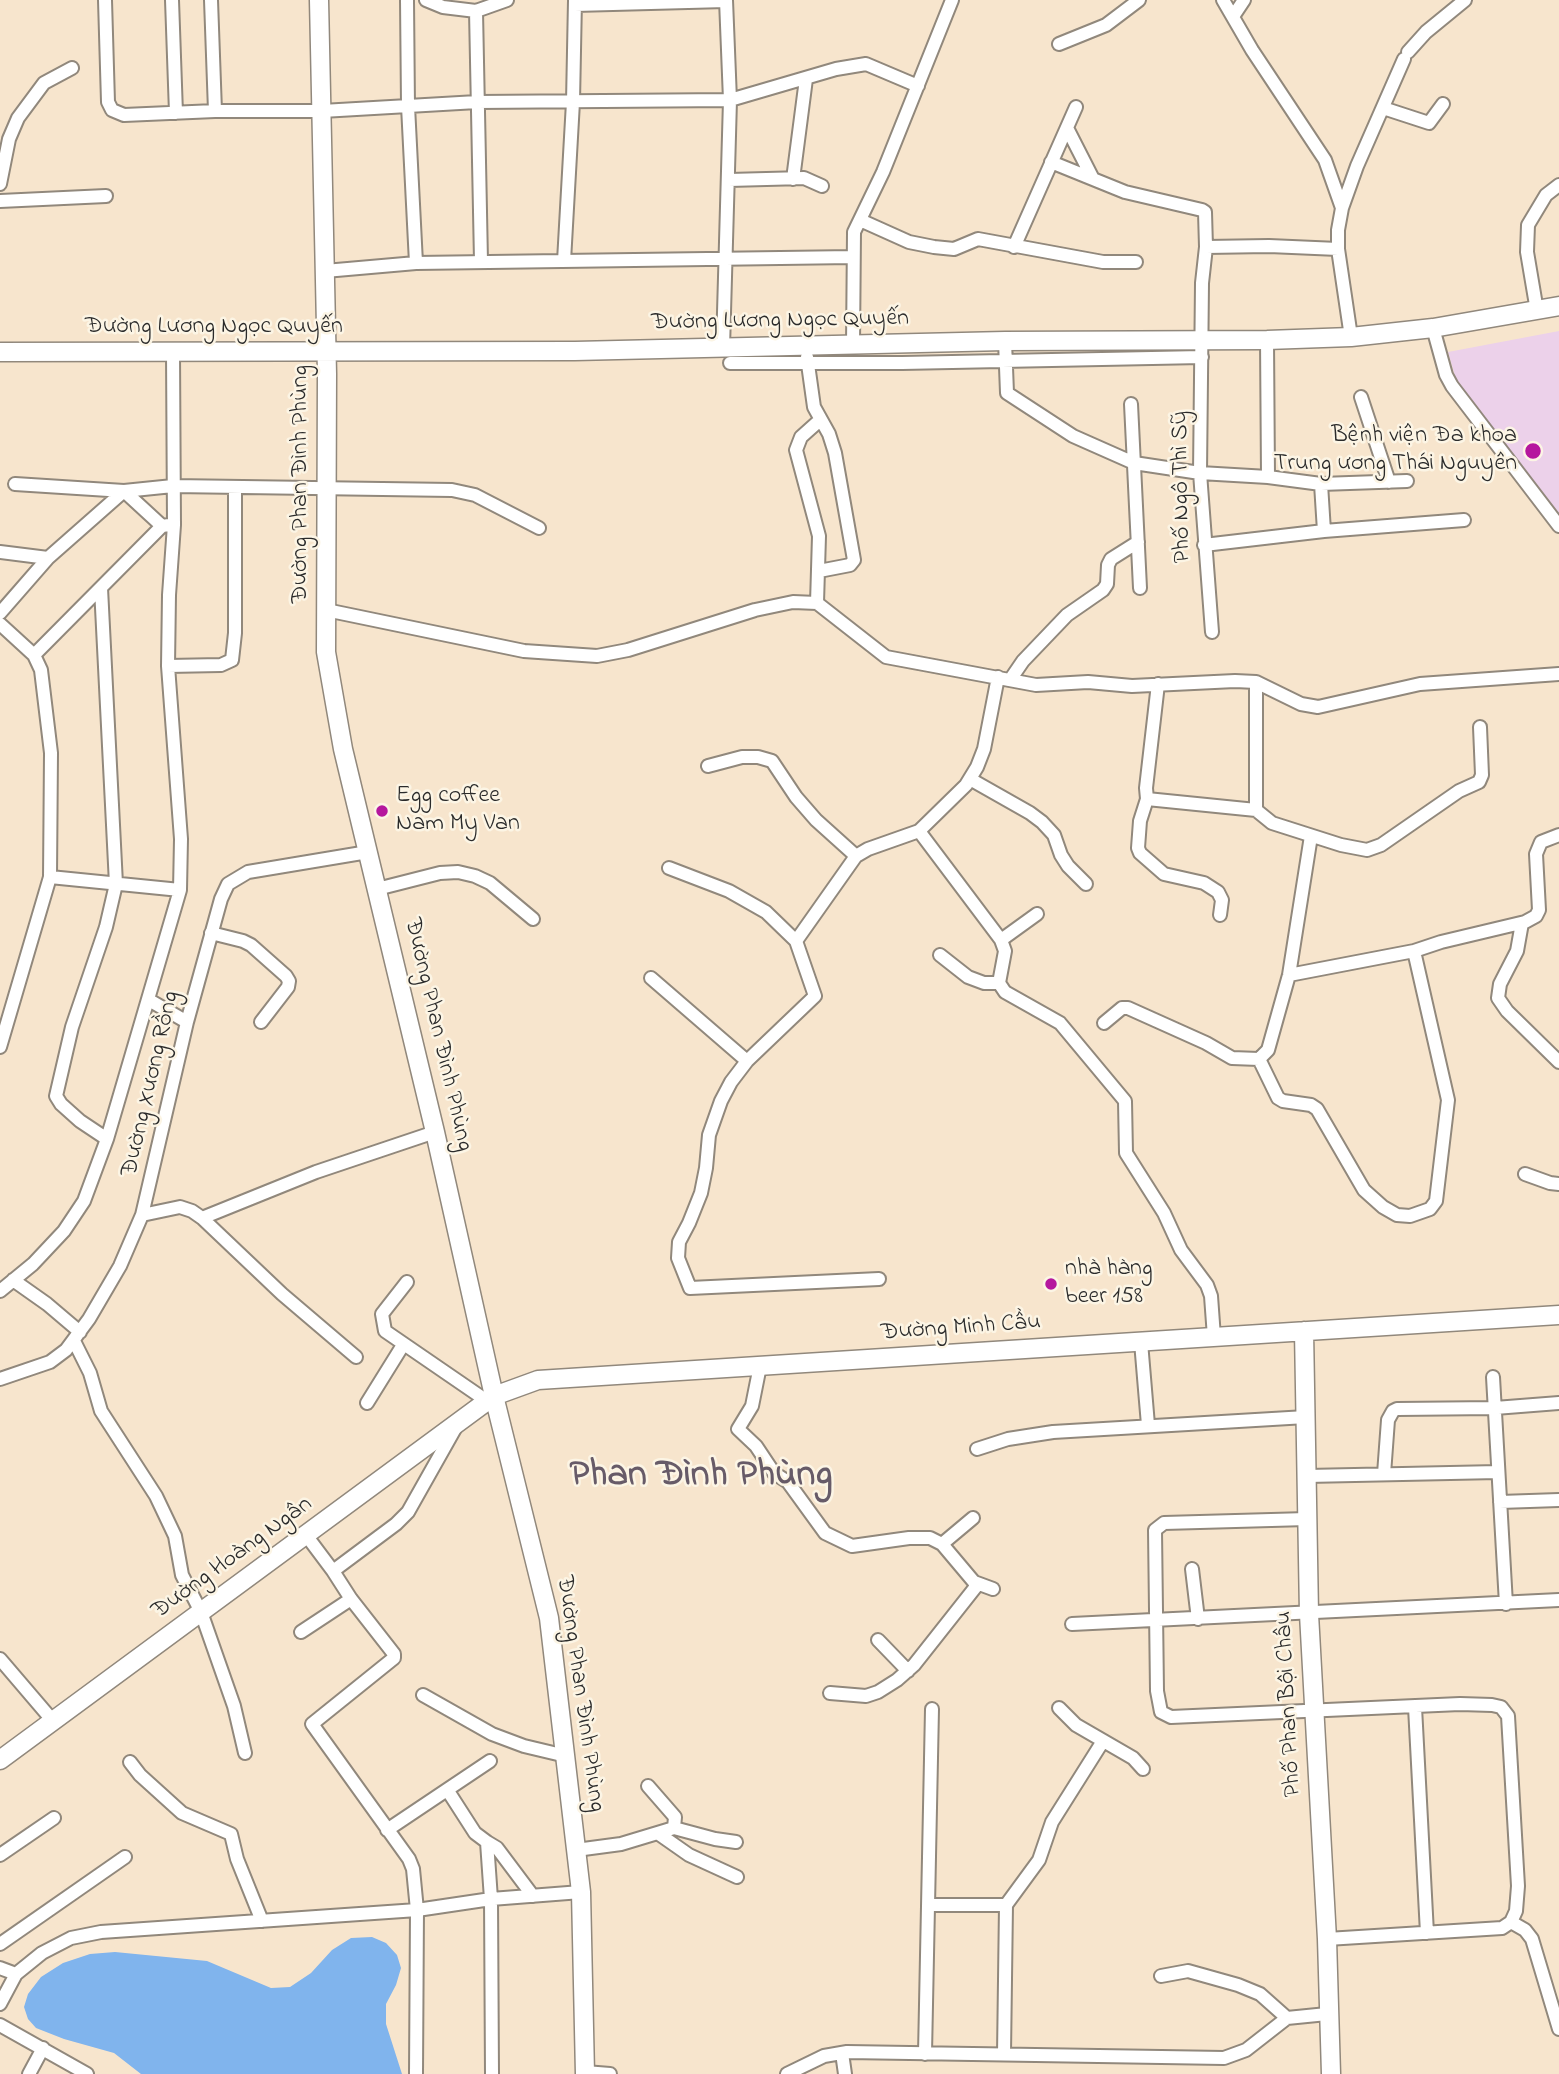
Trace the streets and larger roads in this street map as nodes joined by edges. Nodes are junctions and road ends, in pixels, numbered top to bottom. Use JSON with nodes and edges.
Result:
{"nodes":[{"id":1,"x":104,"y":0,"type":"edge"},
{"id":2,"x":172,"y":0,"type":"edge"},
{"id":3,"x":211,"y":0,"type":"edge"},
{"id":4,"x":318,"y":0,"type":"edge"},
{"id":5,"x":407,"y":0,"type":"edge"},
{"id":6,"x":426,"y":0,"type":"edge"},
{"id":7,"x":507,"y":0,"type":"edge"},
{"id":8,"x":952,"y":0,"type":"edge"},
{"id":9,"x":1139,"y":0,"type":"edge"},
{"id":10,"x":1223,"y":0,"type":"edge"},
{"id":11,"x":1244,"y":0,"type":"edge"},
{"id":12,"x":1465,"y":0,"type":"edge"},
{"id":13,"x":726,"y":1,"type":"edge"},
{"id":14,"x":575,"y":2,"type":"edge"},
{"id":15,"x":476,"y":11,"type":"junction"},
{"id":16,"x":1234,"y":15,"type":"junction"},
{"id":17,"x":1059,"y":44,"type":"dead end"},
{"id":18,"x":72,"y":68,"type":"dead end"},
{"id":19,"x":806,"y":79,"type":"junction"},
{"id":20,"x":918,"y":86,"type":"junction"},
{"id":21,"x":730,"y":100,"type":"junction"},
{"id":22,"x":477,"y":102,"type":"junction"},
{"id":23,"x":573,"y":102,"type":"junction"},
{"id":24,"x":1443,"y":104,"type":"dead end"},
{"id":25,"x":408,"y":106,"type":"junction"},
{"id":26,"x":1076,"y":107,"type":"dead end"},
{"id":27,"x":1383,"y":108,"type":"junction"},
{"id":28,"x":215,"y":111,"type":"junction"},
{"id":29,"x":322,"y":111,"type":"junction"},
{"id":30,"x":176,"y":113,"type":"junction"},
{"id":31,"x":1067,"y":128,"type":"junction"},
{"id":32,"x":1051,"y":162,"type":"junction"},
{"id":33,"x":793,"y":179,"type":"junction"},
{"id":34,"x":1093,"y":179,"type":"junction"},
{"id":35,"x":729,"y":180,"type":"junction"},
{"id":36,"x":0,"y":184,"type":"edge"},
{"id":37,"x":1559,"y":185,"type":"edge"},
{"id":38,"x":822,"y":186,"type":"dead end"},
{"id":39,"x":106,"y":197,"type":"dead end"},
{"id":40,"x":0,"y":201,"type":"edge"},
{"id":41,"x":1342,"y":208,"type":"junction"},
{"id":42,"x":860,"y":220,"type":"junction"},
{"id":43,"x":1014,"y":247,"type":"junction"},
{"id":44,"x":1206,"y":247,"type":"junction"},
{"id":45,"x":1338,"y":249,"type":"junction"},
{"id":46,"x":853,"y":257,"type":"junction"},
{"id":47,"x":727,"y":260,"type":"junction"},
{"id":48,"x":481,"y":261,"type":"junction"},
{"id":49,"x":564,"y":261,"type":"junction"},
{"id":50,"x":416,"y":262,"type":"junction"},
{"id":51,"x":1136,"y":262,"type":"dead end"},
{"id":52,"x":325,"y":271,"type":"junction"},
{"id":53,"x":1559,"y":306,"type":"edge"},
{"id":54,"x":1538,"y":311,"type":"junction"},
{"id":55,"x":1433,"y":328,"type":"junction"},
{"id":56,"x":1351,"y":337,"type":"junction"},
{"id":57,"x":1267,"y":340,"type":"junction"},
{"id":58,"x":1005,"y":341,"type":"junction"},
{"id":59,"x":853,"y":345,"type":"junction"},
{"id":60,"x":1202,"y":349,"type":"junction"},
{"id":61,"x":0,"y":352,"type":"edge"},
{"id":62,"x":173,"y":352,"type":"junction"},
{"id":63,"x":327,"y":353,"type":"junction"},
{"id":64,"x":806,"y":354,"type":"junction"},
{"id":65,"x":726,"y":356,"type":"junction"},
{"id":66,"x":1005,"y":360,"type":"junction"},
{"id":67,"x":1361,"y":397,"type":"dead end"},
{"id":68,"x":1131,"y":404,"type":"dead end"},
{"id":69,"x":820,"y":420,"type":"junction"},
{"id":70,"x":1134,"y":463,"type":"junction"},
{"id":71,"x":1200,"y":473,"type":"junction"},
{"id":72,"x":1268,"y":477,"type":"junction"},
{"id":73,"x":1407,"y":481,"type":"dead end"},
{"id":74,"x":1389,"y":482,"type":"junction"},
{"id":75,"x":15,"y":484,"type":"dead end"},
{"id":76,"x":1321,"y":484,"type":"junction"},
{"id":77,"x":173,"y":486,"type":"junction"},
{"id":78,"x":235,"y":487,"type":"junction"},
{"id":79,"x":328,"y":488,"type":"junction"},
{"id":80,"x":124,"y":491,"type":"junction"},
{"id":81,"x":1464,"y":520,"type":"dead end"},
{"id":82,"x":168,"y":525,"type":"junction"},
{"id":83,"x":1559,"y":526,"type":"edge"},
{"id":84,"x":539,"y":528,"type":"dead end"},
{"id":85,"x":1324,"y":531,"type":"junction"},
{"id":86,"x":1138,"y":541,"type":"junction"},
{"id":87,"x":1204,"y":545,"type":"junction"},
{"id":88,"x":0,"y":552,"type":"edge"},
{"id":89,"x":48,"y":558,"type":"junction"},
{"id":90,"x":818,"y":571,"type":"junction"},
{"id":91,"x":101,"y":588,"type":"junction"},
{"id":92,"x":1140,"y":588,"type":"dead end"},
{"id":93,"x":817,"y":603,"type":"junction"},
{"id":94,"x":326,"y":610,"type":"junction"},
{"id":95,"x":0,"y":613,"type":"edge"},
{"id":96,"x":0,"y":624,"type":"edge"},
{"id":97,"x":1212,"y":632,"type":"dead end"},
{"id":98,"x":34,"y":654,"type":"junction"},
{"id":99,"x":168,"y":666,"type":"junction"},
{"id":100,"x":1559,"y":674,"type":"edge"},
{"id":101,"x":1004,"y":678,"type":"junction"},
{"id":102,"x":1256,"y":682,"type":"junction"},
{"id":103,"x":1158,"y":684,"type":"junction"},
{"id":104,"x":1480,"y":727,"type":"dead end"},
{"id":105,"x":708,"y":765,"type":"dead end"},
{"id":106,"x":970,"y":779,"type":"junction"},
{"id":107,"x":1147,"y":799,"type":"junction"},
{"id":108,"x":1256,"y":810,"type":"junction"},
{"id":109,"x":919,"y":831,"type":"junction"},
{"id":110,"x":1559,"y":835,"type":"edge"},
{"id":111,"x":1311,"y":836,"type":"junction"},
{"id":112,"x":368,"y":852,"type":"junction"},
{"id":113,"x":856,"y":856,"type":"junction"},
{"id":114,"x":669,"y":868,"type":"dead end"},
{"id":115,"x":50,"y":877,"type":"junction"},
{"id":116,"x":116,"y":884,"type":"junction"},
{"id":117,"x":1086,"y":884,"type":"dead end"},
{"id":118,"x":377,"y":889,"type":"junction"},
{"id":119,"x":180,"y":890,"type":"junction"},
{"id":120,"x":1037,"y":914,"type":"dead end"},
{"id":121,"x":1220,"y":915,"type":"dead end"},
{"id":122,"x":533,"y":919,"type":"dead end"},
{"id":123,"x":1522,"y":923,"type":"junction"},
{"id":124,"x":211,"y":933,"type":"junction"},
{"id":125,"x":1001,"y":940,"type":"junction"},
{"id":126,"x":796,"y":941,"type":"junction"},
{"id":127,"x":1414,"y":951,"type":"junction"},
{"id":128,"x":940,"y":955,"type":"dead end"},
{"id":129,"x":1289,"y":975,"type":"junction"},
{"id":130,"x":651,"y":978,"type":"dead end"},
{"id":131,"x":999,"y":983,"type":"junction"},
{"id":132,"x":149,"y":1000,"type":"junction"},
{"id":133,"x":187,"y":1022,"type":"junction"},
{"id":134,"x":261,"y":1022,"type":"dead end"},
{"id":135,"x":1104,"y":1023,"type":"dead end"},
{"id":136,"x":0,"y":1047,"type":"edge"},
{"id":137,"x":1259,"y":1059,"type":"junction"},
{"id":138,"x":747,"y":1061,"type":"junction"},
{"id":139,"x":1559,"y":1062,"type":"edge"},
{"id":140,"x":435,"y":1132,"type":"junction"},
{"id":141,"x":107,"y":1139,"type":"junction"},
{"id":142,"x":1525,"y":1174,"type":"dead end"},
{"id":143,"x":1559,"y":1184,"type":"edge"},
{"id":144,"x":142,"y":1215,"type":"junction"},
{"id":145,"x":202,"y":1218,"type":"junction"},
{"id":146,"x":879,"y":1279,"type":"dead end"},
{"id":147,"x":13,"y":1280,"type":"junction"},
{"id":148,"x":407,"y":1282,"type":"dead end"},
{"id":149,"x":0,"y":1291,"type":"edge"},
{"id":150,"x":1559,"y":1315,"type":"edge"},
{"id":151,"x":1304,"y":1331,"type":"junction"},
{"id":152,"x":77,"y":1336,"type":"junction"},
{"id":153,"x":1213,"y":1337,"type":"junction"},
{"id":154,"x":1141,"y":1342,"type":"junction"},
{"id":155,"x":403,"y":1345,"type":"junction"},
{"id":156,"x":356,"y":1357,"type":"dead end"},
{"id":157,"x":760,"y":1366,"type":"junction"},
{"id":158,"x":1493,"y":1377,"type":"dead end"},
{"id":159,"x":0,"y":1379,"type":"edge"},
{"id":160,"x":490,"y":1398,"type":"junction"},
{"id":161,"x":367,"y":1403,"type":"dead end"},
{"id":162,"x":1559,"y":1403,"type":"edge"},
{"id":163,"x":1495,"y":1408,"type":"junction"},
{"id":164,"x":1306,"y":1417,"type":"junction"},
{"id":165,"x":458,"y":1424,"type":"junction"},
{"id":166,"x":1148,"y":1425,"type":"junction"},
{"id":167,"x":977,"y":1449,"type":"dead end"},
{"id":168,"x":1498,"y":1472,"type":"junction"},
{"id":169,"x":1384,"y":1474,"type":"junction"},
{"id":170,"x":1307,"y":1476,"type":"junction"},
{"id":171,"x":1559,"y":1500,"type":"edge"},
{"id":172,"x":1500,"y":1502,"type":"junction"},
{"id":173,"x":973,"y":1518,"type":"dead end"},
{"id":174,"x":1307,"y":1520,"type":"junction"},
{"id":175,"x":306,"y":1535,"type":"junction"},
{"id":176,"x":942,"y":1544,"type":"junction"},
{"id":177,"x":1192,"y":1569,"type":"dead end"},
{"id":178,"x":333,"y":1571,"type":"junction"},
{"id":179,"x":978,"y":1584,"type":"junction"},
{"id":180,"x":993,"y":1589,"type":"dead end"},
{"id":181,"x":351,"y":1599,"type":"junction"},
{"id":182,"x":1559,"y":1600,"type":"edge"},
{"id":183,"x":1506,"y":1604,"type":"junction"},
{"id":184,"x":201,"y":1612,"type":"junction"},
{"id":185,"x":1309,"y":1614,"type":"junction"},
{"id":186,"x":1198,"y":1619,"type":"junction"},
{"id":187,"x":1156,"y":1621,"type":"junction"},
{"id":188,"x":1072,"y":1624,"type":"dead end"},
{"id":189,"x":301,"y":1632,"type":"dead end"},
{"id":190,"x":878,"y":1640,"type":"dead end"},
{"id":191,"x":0,"y":1659,"type":"edge"},
{"id":192,"x":908,"y":1671,"type":"junction"},
{"id":193,"x":830,"y":1693,"type":"dead end"},
{"id":194,"x":423,"y":1695,"type":"dead end"},
{"id":195,"x":1415,"y":1707,"type":"junction"},
{"id":196,"x":1059,"y":1708,"type":"dead end"},
{"id":197,"x":932,"y":1709,"type":"dead end"},
{"id":198,"x":1314,"y":1710,"type":"junction"},
{"id":199,"x":53,"y":1721,"type":"junction"},
{"id":200,"x":1103,"y":1741,"type":"junction"},
{"id":201,"x":244,"y":1753,"type":"dead end"},
{"id":202,"x":566,"y":1756,"type":"junction"},
{"id":203,"x":0,"y":1760,"type":"edge"},
{"id":204,"x":490,"y":1761,"type":"dead end"},
{"id":205,"x":130,"y":1762,"type":"dead end"},
{"id":206,"x":1143,"y":1769,"type":"dead end"},
{"id":207,"x":648,"y":1786,"type":"dead end"},
{"id":208,"x":448,"y":1791,"type":"junction"},
{"id":209,"x":54,"y":1818,"type":"dead end"},
{"id":210,"x":674,"y":1828,"type":"junction"},
{"id":211,"x":387,"y":1830,"type":"junction"},
{"id":212,"x":659,"y":1834,"type":"junction"},
{"id":213,"x":487,"y":1842,"type":"junction"},
{"id":214,"x":736,"y":1842,"type":"dead end"},
{"id":215,"x":576,"y":1850,"type":"junction"},
{"id":216,"x":0,"y":1855,"type":"edge"},
{"id":217,"x":125,"y":1857,"type":"dead end"},
{"id":218,"x":737,"y":1877,"type":"dead end"},
{"id":219,"x":581,"y":1892,"type":"junction"},
{"id":220,"x":533,"y":1896,"type":"junction"},
{"id":221,"x":491,"y":1899,"type":"junction"},
{"id":222,"x":928,"y":1905,"type":"junction"},
{"id":223,"x":1006,"y":1905,"type":"junction"},
{"id":224,"x":417,"y":1910,"type":"junction"},
{"id":225,"x":262,"y":1921,"type":"junction"},
{"id":226,"x":1511,"y":1922,"type":"junction"},
{"id":227,"x":1427,"y":1933,"type":"junction"},
{"id":228,"x":1327,"y":1939,"type":"junction"},
{"id":229,"x":0,"y":1944,"type":"edge"},
{"id":230,"x":0,"y":1968,"type":"edge"},
{"id":231,"x":16,"y":1974,"type":"junction"},
{"id":232,"x":1161,"y":1976,"type":"dead end"},
{"id":233,"x":0,"y":2004,"type":"edge"},
{"id":234,"x":1327,"y":2014,"type":"junction"},
{"id":235,"x":1287,"y":2018,"type":"junction"},
{"id":236,"x":0,"y":2025,"type":"edge"},
{"id":237,"x":1559,"y":2029,"type":"edge"},
{"id":238,"x":43,"y":2048,"type":"junction"},
{"id":239,"x":842,"y":2053,"type":"junction"},
{"id":240,"x":925,"y":2054,"type":"junction"},
{"id":241,"x":1004,"y":2054,"type":"junction"},
{"id":242,"x":585,"y":2073,"type":"edge"},
{"id":243,"x":29,"y":2074,"type":"edge"},
{"id":244,"x":88,"y":2074,"type":"edge"},
{"id":245,"x":416,"y":2074,"type":"edge"},
{"id":246,"x":492,"y":2074,"type":"edge"},
{"id":247,"x":610,"y":2074,"type":"edge"},
{"id":248,"x":787,"y":2074,"type":"edge"},
{"id":249,"x":845,"y":2074,"type":"edge"},
{"id":250,"x":1331,"y":2074,"type":"edge"}],
"edges":[{"from":1,"to":30,"type":"street"},
{"from":2,"to":30,"type":"street"},
{"from":3,"to":28,"type":"street"},
{"from":4,"to":29,"type":"street","name":"Đường Phan Đình Phùng"},
{"from":5,"to":25,"type":"street"},
{"from":6,"to":15,"type":"street"},
{"from":7,"to":15,"type":"street"},
{"from":8,"to":20,"type":"street"},
{"from":9,"to":17,"type":"street"},
{"from":10,"to":16,"type":"street"},
{"from":11,"to":16,"type":"street"},
{"from":12,"to":27,"type":"street"},
{"from":13,"to":14,"type":"street"},
{"from":13,"to":21,"type":"street"},
{"from":14,"to":23,"type":"street"},
{"from":15,"to":22,"type":"street"},
{"from":16,"to":41,"type":"street"},
{"from":18,"to":36,"type":"street"},
{"from":19,"to":20,"type":"street"},
{"from":19,"to":21,"type":"street"},
{"from":19,"to":33,"type":"street"},
{"from":20,"to":42,"type":"street"},
{"from":21,"to":23,"type":"street"},
{"from":21,"to":35,"type":"street"},
{"from":22,"to":23,"type":"street"},
{"from":22,"to":25,"type":"street"},
{"from":22,"to":48,"type":"street"},
{"from":23,"to":49,"type":"street"},
{"from":24,"to":27,"type":"street"},
{"from":25,"to":29,"type":"street"},
{"from":25,"to":50,"type":"street"},
{"from":26,"to":31,"type":"street"},
{"from":27,"to":41,"type":"street"},
{"from":28,"to":29,"type":"street"},
{"from":28,"to":30,"type":"street"},
{"from":29,"to":52,"type":"street","name":"Đường Phan Đình Phùng"},
{"from":31,"to":32,"type":"street"},
{"from":31,"to":34,"type":"street"},
{"from":32,"to":34,"type":"street"},
{"from":32,"to":43,"type":"street"},
{"from":33,"to":35,"type":"street"},
{"from":33,"to":38,"type":"street"},
{"from":34,"to":44,"type":"street","name":"Phố Ngô Thì Sỹ"},
{"from":35,"to":47,"type":"street"},
{"from":37,"to":54,"type":"street"},
{"from":39,"to":40,"type":"street"},
{"from":41,"to":45,"type":"street"},
{"from":42,"to":43,"type":"street"},
{"from":42,"to":46,"type":"street"},
{"from":43,"to":51,"type":"street"},
{"from":44,"to":45,"type":"street"},
{"from":44,"to":60,"type":"street","name":"Phố Ngô Thì Sỹ"},
{"from":45,"to":56,"type":"street"},
{"from":46,"to":47,"type":"street"},
{"from":46,"to":59,"type":"street"},
{"from":47,"to":49,"type":"street"},
{"from":47,"to":65,"type":"street"},
{"from":48,"to":49,"type":"street"},
{"from":48,"to":50,"type":"street"},
{"from":50,"to":52,"type":"street"},
{"from":52,"to":63,"type":"street","name":"Đường Phan Đình Phùng"},
{"from":53,"to":54,"type":"street","name":"Đường Lương Ngọc Quyến"},
{"from":54,"to":55,"type":"street","name":"Đường Lương Ngọc Quyến"},
{"from":55,"to":56,"type":"street","name":"Đường Lương Ngọc Quyến"},
{"from":55,"to":83,"type":"street"},
{"from":56,"to":57,"type":"street","name":"Đường Lương Ngọc Quyến"},
{"from":57,"to":60,"type":"street","name":"Đường Lương Ngọc Quyến"},
{"from":57,"to":72,"type":"street"},
{"from":58,"to":59,"type":"street","name":"Đường Lương Ngọc Quyến"},
{"from":58,"to":60,"type":"street","name":"Đường Lương Ngọc Quyến"},
{"from":58,"to":66,"type":"street"},
{"from":59,"to":64,"type":"street","name":"Đường Lương Ngọc Quyến"},
{"from":60,"to":66,"type":"street"},
{"from":60,"to":71,"type":"street","name":"Phố Ngô Thì Sỹ"},
{"from":61,"to":62,"type":"street","name":"Đường Lương Ngọc Quyến"},
{"from":62,"to":63,"type":"street","name":"Đường Lương Ngọc Quyến"},
{"from":62,"to":77,"type":"street"},
{"from":63,"to":65,"type":"street","name":"Đường Lương Ngọc Quyến"},
{"from":63,"to":79,"type":"street","name":"Đường Phan Đình Phùng"},
{"from":64,"to":65,"type":"street","name":"Đường Lương Ngọc Quyến"},
{"from":64,"to":66,"type":"street"},
{"from":64,"to":69,"type":"street"},
{"from":66,"to":70,"type":"street"},
{"from":67,"to":74,"type":"street"},
{"from":68,"to":70,"type":"street"},
{"from":69,"to":90,"type":"street"},
{"from":69,"to":90,"type":"street"},
{"from":70,"to":71,"type":"street"},
{"from":70,"to":86,"type":"street"},
{"from":71,"to":72,"type":"street"},
{"from":71,"to":87,"type":"street","name":"Phố Ngô Thì Sỹ"},
{"from":72,"to":76,"type":"street"},
{"from":73,"to":74,"type":"street"},
{"from":74,"to":76,"type":"street"},
{"from":75,"to":80,"type":"street"},
{"from":76,"to":85,"type":"street"},
{"from":77,"to":78,"type":"street"},
{"from":77,"to":80,"type":"street"},
{"from":77,"to":82,"type":"street"},
{"from":78,"to":79,"type":"street"},
{"from":78,"to":99,"type":"street"},
{"from":79,"to":84,"type":"street"},
{"from":79,"to":94,"type":"street","name":"Đường Phan Đình Phùng"},
{"from":80,"to":82,"type":"street"},
{"from":80,"to":89,"type":"street"},
{"from":81,"to":85,"type":"street"},
{"from":82,"to":91,"type":"street"},
{"from":82,"to":99,"type":"street"},
{"from":85,"to":87,"type":"street"},
{"from":86,"to":92,"type":"street"},
{"from":86,"to":101,"type":"street"},
{"from":87,"to":97,"type":"street","name":"Phố Ngô Thì Sỹ"},
{"from":88,"to":89,"type":"street"},
{"from":89,"to":95,"type":"street"},
{"from":90,"to":93,"type":"street"},
{"from":91,"to":98,"type":"street"},
{"from":91,"to":116,"type":"street"},
{"from":93,"to":94,"type":"street"},
{"from":93,"to":101,"type":"street"},
{"from":94,"to":112,"type":"street","name":"Đường Phan Đình Phùng"},
{"from":96,"to":98,"type":"street"},
{"from":98,"to":115,"type":"street"},
{"from":99,"to":119,"type":"street"},
{"from":100,"to":102,"type":"street"},
{"from":101,"to":103,"type":"street"},
{"from":101,"to":106,"type":"street"},
{"from":102,"to":103,"type":"street"},
{"from":102,"to":108,"type":"street"},
{"from":103,"to":107,"type":"street"},
{"from":104,"to":111,"type":"street"},
{"from":105,"to":113,"type":"street"},
{"from":106,"to":109,"type":"street"},
{"from":106,"to":117,"type":"street"},
{"from":107,"to":108,"type":"street"},
{"from":107,"to":121,"type":"street"},
{"from":108,"to":111,"type":"street"},
{"from":109,"to":113,"type":"street"},
{"from":109,"to":125,"type":"street"},
{"from":110,"to":123,"type":"street"},
{"from":111,"to":129,"type":"street"},
{"from":112,"to":118,"type":"street","name":"Đường Phan Đình Phùng"},
{"from":112,"to":124,"type":"street","name":"Đường Xương Rồng"},
{"from":113,"to":126,"type":"street"},
{"from":114,"to":126,"type":"street"},
{"from":115,"to":116,"type":"street"},
{"from":115,"to":136,"type":"street"},
{"from":116,"to":119,"type":"street"},
{"from":116,"to":141,"type":"street"},
{"from":118,"to":122,"type":"street"},
{"from":118,"to":140,"type":"street","name":"Đường Phan Đình Phùng"},
{"from":119,"to":132,"type":"street"},
{"from":120,"to":125,"type":"street"},
{"from":123,"to":127,"type":"street"},
{"from":123,"to":139,"type":"street"},
{"from":124,"to":133,"type":"street","name":"Đường Xương Rồng"},
{"from":124,"to":134,"type":"street"},
{"from":125,"to":131,"type":"street"},
{"from":126,"to":138,"type":"street"},
{"from":127,"to":129,"type":"street"},
{"from":127,"to":137,"type":"street"},
{"from":128,"to":131,"type":"street"},
{"from":129,"to":137,"type":"street"},
{"from":130,"to":138,"type":"street"},
{"from":131,"to":153,"type":"street"},
{"from":132,"to":133,"type":"street"},
{"from":132,"to":141,"type":"street"},
{"from":133,"to":144,"type":"street","name":"Đường Xương Rồng"},
{"from":135,"to":137,"type":"street"},
{"from":138,"to":146,"type":"street"},
{"from":140,"to":145,"type":"street"},
{"from":140,"to":160,"type":"street","name":"Đường Phan Đình Phùng"},
{"from":141,"to":147,"type":"street"},
{"from":142,"to":143,"type":"street"},
{"from":144,"to":145,"type":"street"},
{"from":144,"to":152,"type":"street","name":"Đường Xương Rồng"},
{"from":145,"to":156,"type":"street"},
{"from":147,"to":149,"type":"street"},
{"from":147,"to":152,"type":"street"},
{"from":148,"to":155,"type":"street"},
{"from":150,"to":151,"type":"street","name":"Đường Minh Cầu"},
{"from":151,"to":153,"type":"street","name":"Đường Minh Cầu"},
{"from":151,"to":164,"type":"street","name":"Phố Phan Bội Châu"},
{"from":152,"to":159,"type":"street","name":"Đường Xương Rồng"},
{"from":152,"to":184,"type":"street"},
{"from":153,"to":154,"type":"street","name":"Đường Minh Cầu"},
{"from":154,"to":157,"type":"street","name":"Đường Minh Cầu"},
{"from":154,"to":166,"type":"street"},
{"from":155,"to":160,"type":"street"},
{"from":155,"to":161,"type":"street"},
{"from":157,"to":160,"type":"street","name":"Đường Minh Cầu"},
{"from":157,"to":176,"type":"street"},
{"from":158,"to":163,"type":"street"},
{"from":160,"to":165,"type":"street","name":"Đường Hoàng Ngân"},
{"from":160,"to":202,"type":"street","name":"Đường Phan Đình Phùng"},
{"from":162,"to":163,"type":"street"},
{"from":163,"to":168,"type":"street"},
{"from":163,"to":169,"type":"street"},
{"from":164,"to":166,"type":"street"},
{"from":164,"to":170,"type":"street","name":"Phố Phan Bội Châu"},
{"from":165,"to":175,"type":"street","name":"Đường Hoàng Ngân"},
{"from":165,"to":178,"type":"street"},
{"from":166,"to":167,"type":"street"},
{"from":168,"to":169,"type":"street"},
{"from":168,"to":172,"type":"street"},
{"from":169,"to":170,"type":"street"},
{"from":170,"to":174,"type":"street","name":"Phố Phan Bội Châu"},
{"from":171,"to":172,"type":"street"},
{"from":172,"to":183,"type":"street"},
{"from":173,"to":176,"type":"street"},
{"from":174,"to":185,"type":"street","name":"Phố Phan Bội Châu"},
{"from":174,"to":187,"type":"street"},
{"from":175,"to":178,"type":"street"},
{"from":175,"to":184,"type":"street","name":"Đường Hoàng Ngân"},
{"from":176,"to":179,"type":"street"},
{"from":177,"to":186,"type":"street"},
{"from":178,"to":181,"type":"street"},
{"from":179,"to":180,"type":"street"},
{"from":179,"to":192,"type":"street"},
{"from":181,"to":189,"type":"street"},
{"from":181,"to":211,"type":"street"},
{"from":182,"to":183,"type":"street"},
{"from":183,"to":185,"type":"street"},
{"from":184,"to":199,"type":"street","name":"Đường Hoàng Ngân"},
{"from":184,"to":201,"type":"street"},
{"from":185,"to":186,"type":"street"},
{"from":185,"to":198,"type":"street","name":"Phố Phan Bội Châu"},
{"from":186,"to":187,"type":"street"},
{"from":187,"to":188,"type":"street"},
{"from":187,"to":198,"type":"street"},
{"from":190,"to":192,"type":"street"},
{"from":191,"to":199,"type":"street"},
{"from":192,"to":193,"type":"street"},
{"from":194,"to":202,"type":"street"},
{"from":195,"to":198,"type":"street"},
{"from":195,"to":226,"type":"street"},
{"from":195,"to":227,"type":"street"},
{"from":196,"to":200,"type":"street"},
{"from":197,"to":222,"type":"street"},
{"from":198,"to":228,"type":"street","name":"Phố Phan Bội Châu"},
{"from":199,"to":203,"type":"street","name":"Đường Hoàng Ngân"},
{"from":200,"to":206,"type":"street"},
{"from":200,"to":223,"type":"street"},
{"from":202,"to":215,"type":"street","name":"Đường Phan Đình Phùng"},
{"from":204,"to":208,"type":"street"},
{"from":205,"to":225,"type":"street"},
{"from":207,"to":210,"type":"street"},
{"from":208,"to":211,"type":"street"},
{"from":208,"to":213,"type":"street"},
{"from":209,"to":216,"type":"street"},
{"from":210,"to":212,"type":"street"},
{"from":210,"to":214,"type":"street"},
{"from":211,"to":224,"type":"street"},
{"from":212,"to":215,"type":"street"},
{"from":212,"to":218,"type":"street"},
{"from":213,"to":220,"type":"street"},
{"from":213,"to":221,"type":"street"},
{"from":215,"to":219,"type":"street","name":"Đường Phan Đình Phùng"},
{"from":217,"to":229,"type":"street"},
{"from":219,"to":220,"type":"street"},
{"from":219,"to":242,"type":"street","name":"Đường Phan Đình Phùng"},
{"from":220,"to":221,"type":"street"},
{"from":221,"to":224,"type":"street"},
{"from":221,"to":246,"type":"street"},
{"from":222,"to":223,"type":"street"},
{"from":222,"to":240,"type":"street"},
{"from":223,"to":241,"type":"street"},
{"from":224,"to":225,"type":"street"},
{"from":224,"to":245,"type":"street"},
{"from":225,"to":231,"type":"street"},
{"from":226,"to":227,"type":"street"},
{"from":226,"to":237,"type":"street"},
{"from":227,"to":228,"type":"street"},
{"from":228,"to":234,"type":"street","name":"Phố Phan Bội Châu"},
{"from":230,"to":231,"type":"street"},
{"from":231,"to":233,"type":"street"},
{"from":232,"to":235,"type":"street"},
{"from":234,"to":235,"type":"street"},
{"from":234,"to":250,"type":"street","name":"Phố Phan Bội Châu"},
{"from":235,"to":241,"type":"street"},
{"from":236,"to":238,"type":"street"},
{"from":238,"to":243,"type":"street"},
{"from":238,"to":244,"type":"street"},
{"from":239,"to":240,"type":"street"},
{"from":239,"to":248,"type":"street"},
{"from":239,"to":249,"type":"street"},
{"from":240,"to":241,"type":"street"},
{"from":242,"to":247,"type":"street"}]}
